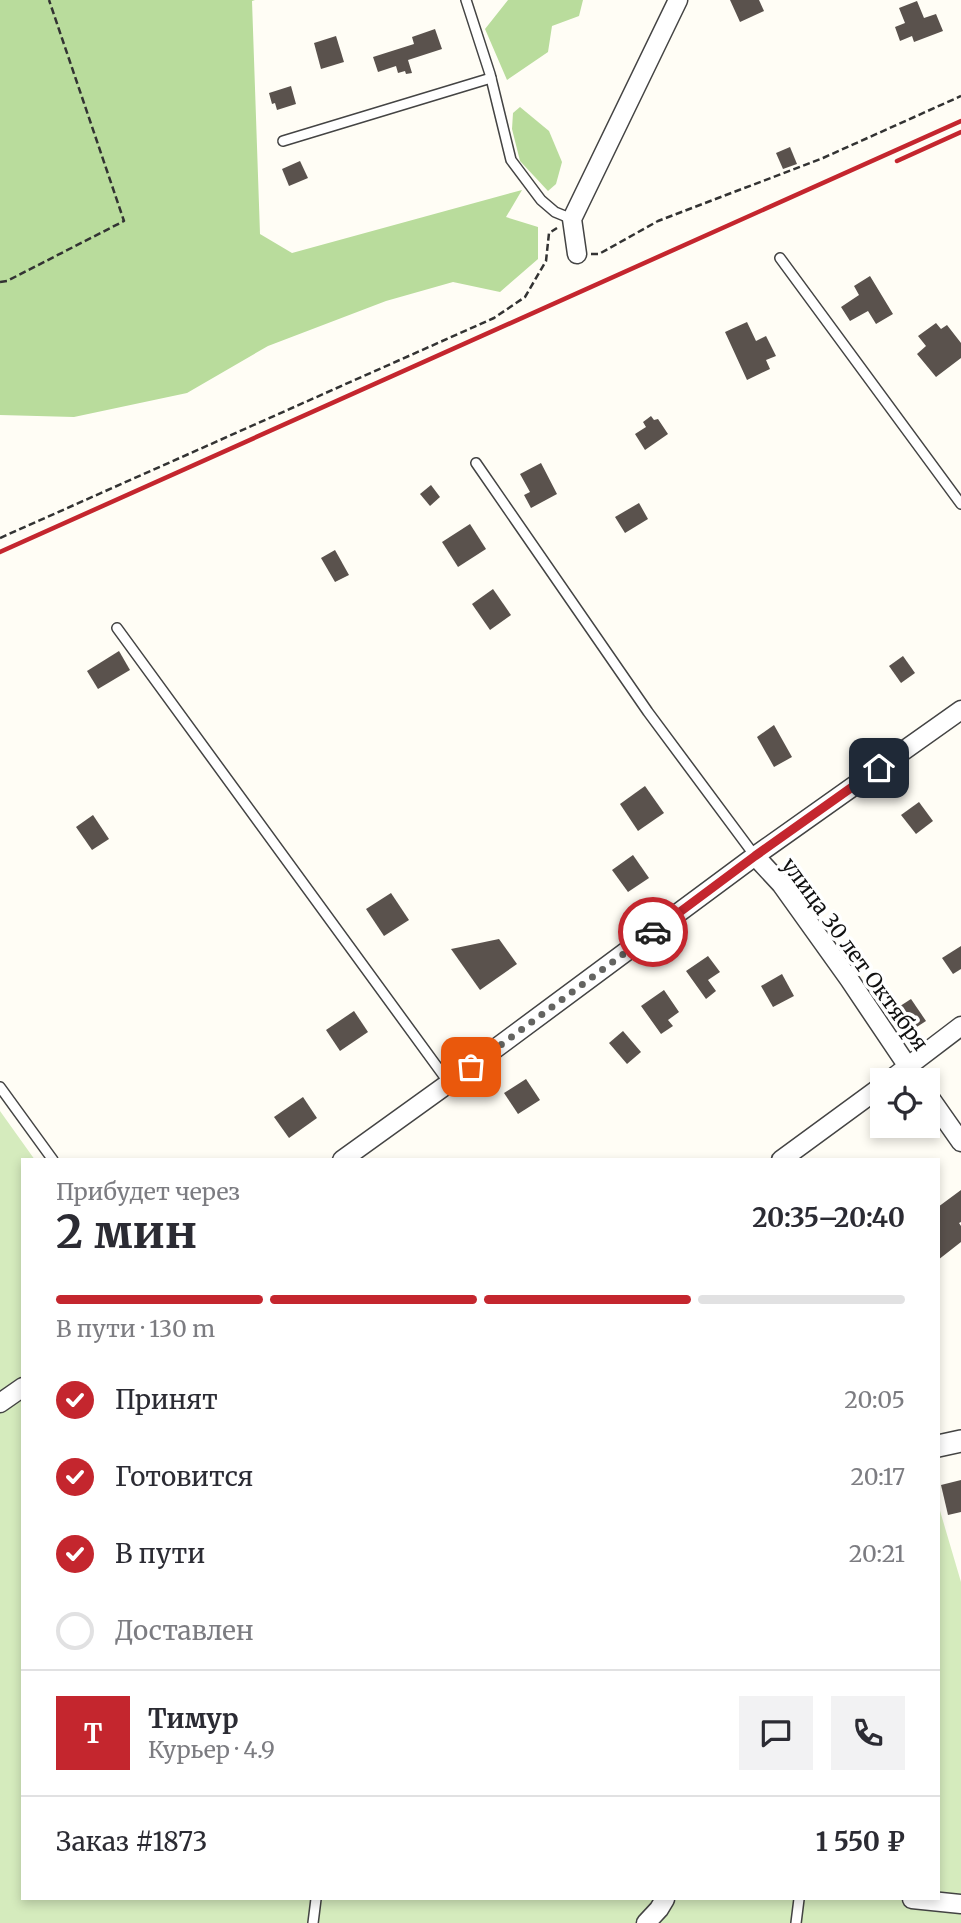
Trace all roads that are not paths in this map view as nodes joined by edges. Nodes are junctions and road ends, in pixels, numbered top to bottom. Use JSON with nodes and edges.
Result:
{"nodes":[{"id":1,"x":466,"y":0,"type":"edge"},
{"id":2,"x":678,"y":0,"type":"edge"},
{"id":3,"x":491,"y":78,"type":"junction"},
{"id":4,"x":283,"y":141,"type":"dead end"},
{"id":5,"x":572,"y":219,"type":"junction"},
{"id":6,"x":577,"y":254,"type":"road end"},
{"id":7,"x":780,"y":258,"type":"dead end"},
{"id":8,"x":476,"y":463,"type":"dead end"},
{"id":9,"x":961,"y":503,"type":"edge"},
{"id":10,"x":117,"y":628,"type":"dead end"},
{"id":11,"x":961,"y":710,"type":"edge"},
{"id":12,"x":755,"y":856,"type":"junction"},
{"id":13,"x":961,"y":1026,"type":"edge"},
{"id":14,"x":909,"y":1068,"type":"edge"},
{"id":15,"x":917,"y":1068,"type":"edge"},
{"id":16,"x":449,"y":1083,"type":"junction"},
{"id":17,"x":0,"y":1087,"type":"edge"},
{"id":18,"x":870,"y":1095,"type":"edge"},
{"id":19,"x":940,"y":1112,"type":"edge"},
{"id":20,"x":961,"y":1142,"type":"edge"},
{"id":21,"x":52,"y":1158,"type":"edge"},
{"id":22,"x":345,"y":1158,"type":"edge"},
{"id":23,"x":784,"y":1158,"type":"edge"},
{"id":24,"x":21,"y":1388,"type":"edge"},
{"id":25,"x":0,"y":1403,"type":"edge"},
{"id":26,"x":961,"y":1441,"type":"edge"},
{"id":27,"x":940,"y":1446,"type":"edge"},
{"id":28,"x":316,"y":1900,"type":"edge"},
{"id":29,"x":664,"y":1900,"type":"edge"},
{"id":30,"x":799,"y":1900,"type":"edge"},
{"id":31,"x":922,"y":1900,"type":"edge"},
{"id":32,"x":961,"y":1904,"type":"edge"},
{"id":33,"x":313,"y":1923,"type":"edge"},
{"id":34,"x":646,"y":1923,"type":"edge"},
{"id":35,"x":796,"y":1923,"type":"edge"}],
"edges":[{"from":1,"to":3,"type":"lane"},
{"from":2,"to":5,"type":"street"},
{"from":3,"to":4,"type":"lane"},
{"from":3,"to":5,"type":"lane"},
{"from":5,"to":6,"type":"street"},
{"from":7,"to":9,"type":"lane"},
{"from":8,"to":12,"type":"lane"},
{"from":10,"to":16,"type":"lane"},
{"from":11,"to":12,"type":"street"},
{"from":12,"to":14,"type":"street","name":"улица 30 лет Октября"},
{"from":12,"to":16,"type":"street"},
{"from":13,"to":15,"type":"street"},
{"from":16,"to":22,"type":"street"},
{"from":17,"to":21,"type":"lane"},
{"from":18,"to":23,"type":"street"},
{"from":19,"to":20,"type":"street"},
{"from":24,"to":25,"type":"street"},
{"from":26,"to":27,"type":"street"},
{"from":28,"to":33,"type":"lane"},
{"from":29,"to":34,"type":"street"},
{"from":30,"to":35,"type":"lane"},
{"from":31,"to":32,"type":"street"}]}
